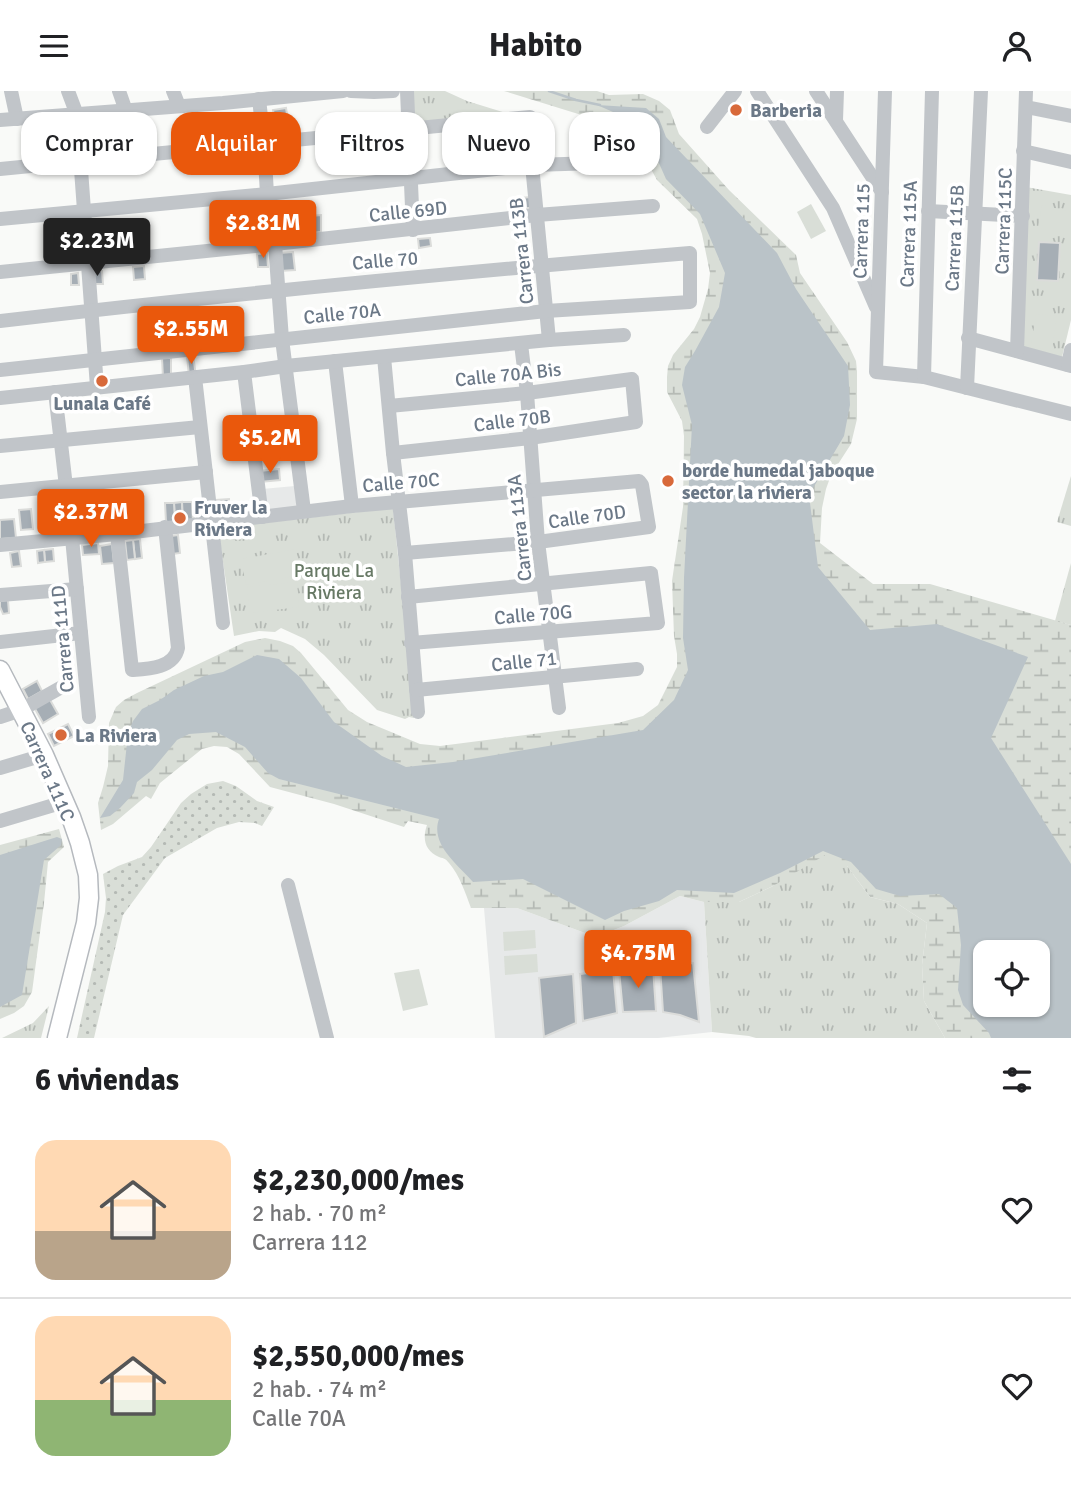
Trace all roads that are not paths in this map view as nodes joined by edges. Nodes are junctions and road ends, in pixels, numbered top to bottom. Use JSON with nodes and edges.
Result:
{"nodes":[{"id":1,"x":11,"y":91,"type":"edge"},
{"id":2,"x":68,"y":91,"type":"edge"},
{"id":3,"x":119,"y":91,"type":"edge"},
{"id":4,"x":173,"y":91,"type":"edge"},
{"id":5,"x":344,"y":91,"type":"edge"},
{"id":6,"x":351,"y":91,"type":"edge"},
{"id":7,"x":393,"y":91,"type":"edge"},
{"id":8,"x":407,"y":91,"type":"edge"},
{"id":9,"x":735,"y":91,"type":"edge"},
{"id":10,"x":757,"y":91,"type":"edge"},
{"id":11,"x":816,"y":91,"type":"edge"},
{"id":12,"x":837,"y":91,"type":"edge"},
{"id":13,"x":885,"y":91,"type":"edge"},
{"id":14,"x":933,"y":91,"type":"edge"},
{"id":15,"x":981,"y":91,"type":"edge"},
{"id":16,"x":1026,"y":91,"type":"edge"},
{"id":17,"x":374,"y":92,"type":"edge"},
{"id":18,"x":222,"y":97,"type":"edge"},
{"id":19,"x":259,"y":99,"type":"junction"},
{"id":20,"x":179,"y":106,"type":"junction"},
{"id":21,"x":1026,"y":107,"type":"junction"},
{"id":22,"x":123,"y":111,"type":"junction"},
{"id":23,"x":75,"y":112,"type":"edge"},
{"id":24,"x":111,"y":112,"type":"edge"},
{"id":25,"x":260,"y":112,"type":"edge"},
{"id":26,"x":409,"y":112,"type":"edge"},
{"id":27,"x":1071,"y":116,"type":"edge"},
{"id":28,"x":17,"y":119,"type":"junction"},
{"id":29,"x":21,"y":119,"type":"edge"},
{"id":30,"x":0,"y":120,"type":"edge"},
{"id":31,"x":835,"y":120,"type":"junction"},
{"id":32,"x":707,"y":127,"type":"dead end"},
{"id":33,"x":1023,"y":151,"type":"junction"},
{"id":34,"x":1071,"y":162,"type":"edge"},
{"id":35,"x":21,"y":167,"type":"edge"},
{"id":36,"x":0,"y":169,"type":"edge"},
{"id":37,"x":81,"y":175,"type":"edge"},
{"id":38,"x":266,"y":175,"type":"edge"},
{"id":39,"x":411,"y":175,"type":"edge"},
{"id":40,"x":446,"y":175,"type":"edge"},
{"id":41,"x":533,"y":175,"type":"edge"},
{"id":42,"x":411,"y":179,"type":"junction"},
{"id":43,"x":882,"y":192,"type":"junction"},
{"id":44,"x":267,"y":194,"type":"junction"},
{"id":45,"x":653,"y":206,"type":"dead end"},
{"id":46,"x":84,"y":211,"type":"junction"},
{"id":47,"x":928,"y":211,"type":"junction"},
{"id":48,"x":975,"y":214,"type":"junction"},
{"id":49,"x":537,"y":215,"type":"junction"},
{"id":50,"x":1023,"y":216,"type":"junction"},
{"id":51,"x":0,"y":219,"type":"edge"},
{"id":52,"x":413,"y":230,"type":"junction"},
{"id":53,"x":275,"y":244,"type":"junction"},
{"id":54,"x":88,"y":263,"type":"junction"},
{"id":55,"x":541,"y":265,"type":"junction"},
{"id":56,"x":0,"y":272,"type":"edge"},
{"id":57,"x":278,"y":290,"type":"junction"},
{"id":58,"x":690,"y":302,"type":"joint"},
{"id":59,"x":91,"y":310,"type":"junction"},
{"id":60,"x":877,"y":310,"type":"junction"},
{"id":61,"x":546,"y":311,"type":"junction"},
{"id":62,"x":0,"y":321,"type":"edge"},
{"id":63,"x":624,"y":335,"type":"dead end"},
{"id":64,"x":968,"y":338,"type":"junction"},
{"id":65,"x":282,"y":339,"type":"junction"},
{"id":66,"x":549,"y":340,"type":"junction"},
{"id":67,"x":521,"y":344,"type":"junction"},
{"id":68,"x":1017,"y":351,"type":"junction"},
{"id":69,"x":384,"y":357,"type":"junction"},
{"id":70,"x":95,"y":360,"type":"junction"},
{"id":71,"x":1070,"y":360,"type":"edge"},
{"id":72,"x":335,"y":361,"type":"junction"},
{"id":73,"x":286,"y":366,"type":"junction"},
{"id":74,"x":0,"y":370,"type":"edge"},
{"id":75,"x":244,"y":372,"type":"junction"},
{"id":76,"x":195,"y":377,"type":"junction"},
{"id":77,"x":924,"y":377,"type":"junction"},
{"id":78,"x":97,"y":387,"type":"junction"},
{"id":79,"x":967,"y":388,"type":"junction"},
{"id":80,"x":55,"y":392,"type":"junction"},
{"id":81,"x":527,"y":393,"type":"junction"},
{"id":82,"x":0,"y":398,"type":"edge"},
{"id":83,"x":389,"y":406,"type":"junction"},
{"id":84,"x":1071,"y":414,"type":"edge"},
{"id":85,"x":636,"y":422,"type":"joint"},
{"id":86,"x":201,"y":427,"type":"junction"},
{"id":87,"x":530,"y":438,"type":"junction"},
{"id":88,"x":60,"y":440,"type":"junction"},
{"id":89,"x":0,"y":446,"type":"edge"},
{"id":90,"x":393,"y":453,"type":"junction"},
{"id":91,"x":206,"y":472,"type":"junction"},
{"id":92,"x":66,"y":485,"type":"junction"},
{"id":93,"x":534,"y":489,"type":"junction"},
{"id":94,"x":0,"y":492,"type":"edge"},
{"id":95,"x":400,"y":501,"type":"junction"},
{"id":96,"x":352,"y":506,"type":"junction"},
{"id":97,"x":304,"y":511,"type":"junction"},
{"id":98,"x":262,"y":517,"type":"junction"},
{"id":99,"x":212,"y":523,"type":"junction"},
{"id":100,"x":164,"y":527,"type":"junction"},
{"id":101,"x":649,"y":527,"type":"joint"},
{"id":102,"x":117,"y":534,"type":"junction"},
{"id":103,"x":72,"y":538,"type":"junction"},
{"id":104,"x":538,"y":542,"type":"junction"},
{"id":105,"x":0,"y":545,"type":"edge"},
{"id":106,"x":405,"y":553,"type":"junction"},
{"id":107,"x":544,"y":583,"type":"junction"},
{"id":108,"x":77,"y":589,"type":"junction"},
{"id":109,"x":0,"y":596,"type":"edge"},
{"id":110,"x":408,"y":597,"type":"junction"},
{"id":111,"x":223,"y":623,"type":"dead end"},
{"id":112,"x":549,"y":632,"type":"junction"},
{"id":113,"x":81,"y":633,"type":"junction"},
{"id":114,"x":0,"y":642,"type":"edge"},
{"id":115,"x":411,"y":643,"type":"junction"},
{"id":116,"x":637,"y":669,"type":"dead end"},
{"id":117,"x":0,"y":670,"type":"edge"},
{"id":118,"x":554,"y":677,"type":"junction"},
{"id":119,"x":60,"y":688,"type":"dead end"},
{"id":120,"x":416,"y":690,"type":"junction"},
{"id":121,"x":559,"y":708,"type":"dead end"},
{"id":122,"x":21,"y":711,"type":"junction"},
{"id":123,"x":418,"y":712,"type":"dead end"},
{"id":124,"x":0,"y":717,"type":"edge"},
{"id":125,"x":89,"y":717,"type":"dead end"},
{"id":126,"x":44,"y":755,"type":"junction"},
{"id":127,"x":0,"y":768,"type":"edge"},
{"id":128,"x":64,"y":802,"type":"junction"},
{"id":129,"x":0,"y":821,"type":"edge"},
{"id":130,"x":288,"y":885,"type":"dead end"},
{"id":131,"x":57,"y":1038,"type":"edge"},
{"id":132,"x":327,"y":1038,"type":"edge"}],
"edges":[{"from":1,"to":28,"type":"street"},
{"from":2,"to":23,"type":"street"},
{"from":3,"to":22,"type":"street"},
{"from":4,"to":20,"type":"street"},
{"from":5,"to":19,"type":"street"},
{"from":6,"to":17,"type":"street"},
{"from":7,"to":17,"type":"street"},
{"from":8,"to":26,"type":"street"},
{"from":9,"to":32,"type":"street"},
{"from":10,"to":60,"type":"street"},
{"from":11,"to":31,"type":"street"},
{"from":12,"to":31,"type":"street"},
{"from":13,"to":43,"type":"street","name":"Carrera 115"},
{"from":14,"to":47,"type":"street","name":"Carrera 115A"},
{"from":15,"to":48,"type":"street","name":"Carrera 115B"},
{"from":16,"to":21,"type":"street","name":"Carrera 115C"},
{"from":18,"to":19,"type":"street"},
{"from":18,"to":20,"type":"street"},
{"from":19,"to":25,"type":"street"},
{"from":20,"to":22,"type":"street"},
{"from":21,"to":27,"type":"street"},
{"from":21,"to":33,"type":"street","name":"Carrera 115C"},
{"from":22,"to":24,"type":"street"},
{"from":28,"to":29,"type":"street"},
{"from":28,"to":30,"type":"street"},
{"from":31,"to":43,"type":"street"},
{"from":33,"to":34,"type":"street"},
{"from":33,"to":50,"type":"street","name":"Carrera 115C"},
{"from":35,"to":36,"type":"street"},
{"from":37,"to":46,"type":"street"},
{"from":38,"to":44,"type":"street"},
{"from":39,"to":42,"type":"street"},
{"from":40,"to":42,"type":"street"},
{"from":41,"to":49,"type":"street","name":"Carrera 113B"},
{"from":42,"to":44,"type":"street"},
{"from":42,"to":52,"type":"street"},
{"from":43,"to":60,"type":"street","name":"Carrera 115"},
{"from":44,"to":46,"type":"street"},
{"from":44,"to":53,"type":"street"},
{"from":45,"to":49,"type":"street","name":"Calle 69D"},
{"from":46,"to":51,"type":"street"},
{"from":46,"to":54,"type":"street"},
{"from":47,"to":48,"type":"street"},
{"from":47,"to":77,"type":"street","name":"Carrera 115A"},
{"from":48,"to":50,"type":"street"},
{"from":48,"to":64,"type":"street","name":"Carrera 115B"},
{"from":49,"to":52,"type":"street","name":"Calle 69D"},
{"from":49,"to":55,"type":"street","name":"Carrera 113B"},
{"from":50,"to":68,"type":"street","name":"Carrera 115C"},
{"from":52,"to":53,"type":"street","name":"Calle 69D"},
{"from":53,"to":54,"type":"street","name":"Calle 69D"},
{"from":53,"to":57,"type":"street"},
{"from":54,"to":56,"type":"street","name":"Calle 69D"},
{"from":54,"to":59,"type":"street"},
{"from":55,"to":57,"type":"street","name":"Calle 70"},
{"from":55,"to":58,"type":"street","name":"Calle 70"},
{"from":55,"to":61,"type":"street","name":"Carrera 113B"},
{"from":57,"to":59,"type":"street","name":"Calle 70"},
{"from":57,"to":65,"type":"street"},
{"from":58,"to":61,"type":"street","name":"Calle 70A"},
{"from":59,"to":62,"type":"street","name":"Calle 70"},
{"from":59,"to":70,"type":"street"},
{"from":60,"to":77,"type":"street","name":"Carrera 115"},
{"from":61,"to":65,"type":"street","name":"Calle 70A"},
{"from":61,"to":66,"type":"street","name":"Carrera 113B"},
{"from":63,"to":66,"type":"street"},
{"from":64,"to":68,"type":"street"},
{"from":64,"to":79,"type":"street","name":"Carrera 115B"},
{"from":65,"to":70,"type":"street","name":"Calle 70A"},
{"from":65,"to":73,"type":"street"},
{"from":66,"to":67,"type":"street"},
{"from":67,"to":69,"type":"street"},
{"from":67,"to":81,"type":"street","name":"Carrera 113A"},
{"from":68,"to":71,"type":"street"},
{"from":69,"to":72,"type":"street"},
{"from":69,"to":83,"type":"street"},
{"from":70,"to":74,"type":"street","name":"Calle 70A"},
{"from":70,"to":78,"type":"street"},
{"from":72,"to":73,"type":"street"},
{"from":72,"to":96,"type":"street"},
{"from":73,"to":75,"type":"street"},
{"from":73,"to":97,"type":"street"},
{"from":75,"to":76,"type":"street"},
{"from":75,"to":98,"type":"street"},
{"from":76,"to":78,"type":"street"},
{"from":76,"to":86,"type":"street"},
{"from":77,"to":79,"type":"street"},
{"from":78,"to":80,"type":"street"},
{"from":79,"to":84,"type":"street"},
{"from":80,"to":82,"type":"street"},
{"from":80,"to":88,"type":"street","name":"Carrera 111D"},
{"from":81,"to":83,"type":"street","name":"Calle 70A Bis"},
{"from":81,"to":85,"type":"street","name":"Calle 70A Bis"},
{"from":81,"to":87,"type":"street","name":"Carrera 113A"},
{"from":83,"to":90,"type":"street"},
{"from":85,"to":87,"type":"street","name":"Calle 70B"},
{"from":86,"to":88,"type":"street"},
{"from":86,"to":91,"type":"street"},
{"from":87,"to":90,"type":"street","name":"Calle 70B"},
{"from":87,"to":93,"type":"street","name":"Carrera 113A"},
{"from":88,"to":89,"type":"street"},
{"from":88,"to":92,"type":"street","name":"Carrera 111D"},
{"from":90,"to":95,"type":"street"},
{"from":91,"to":92,"type":"street"},
{"from":91,"to":99,"type":"street"},
{"from":92,"to":94,"type":"street"},
{"from":92,"to":103,"type":"street","name":"Carrera 111D"},
{"from":93,"to":95,"type":"street","name":"Calle 70C"},
{"from":93,"to":101,"type":"street","name":"Calle 70C"},
{"from":93,"to":104,"type":"street","name":"Carrera 113A"},
{"from":95,"to":96,"type":"street","name":"Calle 70C"},
{"from":95,"to":106,"type":"street"},
{"from":96,"to":97,"type":"street","name":"Calle 70C"},
{"from":97,"to":98,"type":"street","name":"Calle 70C"},
{"from":98,"to":99,"type":"street","name":"Calle 70C"},
{"from":99,"to":100,"type":"street","name":"Calle 70C"},
{"from":99,"to":111,"type":"street"},
{"from":100,"to":102,"type":"street","name":"Calle 70C"},
{"from":100,"to":102,"type":"street"},
{"from":101,"to":104,"type":"street","name":"Calle 70D"},
{"from":102,"to":103,"type":"street","name":"Calle 70C"},
{"from":103,"to":105,"type":"street","name":"Calle 70C"},
{"from":103,"to":108,"type":"street","name":"Carrera 111D"},
{"from":104,"to":106,"type":"street","name":"Calle 70D"},
{"from":104,"to":107,"type":"street","name":"Carrera 113A"},
{"from":106,"to":110,"type":"street"},
{"from":107,"to":110,"type":"street"},
{"from":107,"to":112,"type":"street","name":"Carrera 113A"},
{"from":107,"to":112,"type":"street","name":"Calle 70G"},
{"from":108,"to":109,"type":"street"},
{"from":108,"to":113,"type":"street","name":"Carrera 111D"},
{"from":110,"to":115,"type":"street"},
{"from":112,"to":115,"type":"street","name":"Calle 70G"},
{"from":112,"to":118,"type":"street","name":"Carrera 113A"},
{"from":113,"to":114,"type":"street"},
{"from":113,"to":125,"type":"street","name":"Carrera 111D"},
{"from":115,"to":120,"type":"street"},
{"from":116,"to":118,"type":"street","name":"Calle 71"},
{"from":117,"to":122,"type":"main road","name":"Carrera 111C"},
{"from":118,"to":120,"type":"street","name":"Calle 71"},
{"from":118,"to":121,"type":"street","name":"Carrera 113A"},
{"from":119,"to":122,"type":"street"},
{"from":120,"to":123,"type":"street"},
{"from":122,"to":124,"type":"street"},
{"from":122,"to":126,"type":"main road","name":"Carrera 111C"},
{"from":126,"to":127,"type":"street"},
{"from":126,"to":128,"type":"main road","name":"Carrera 111C"},
{"from":128,"to":129,"type":"street"},
{"from":128,"to":131,"type":"main road","name":"Carrera 111C"},
{"from":130,"to":132,"type":"street"}]}
